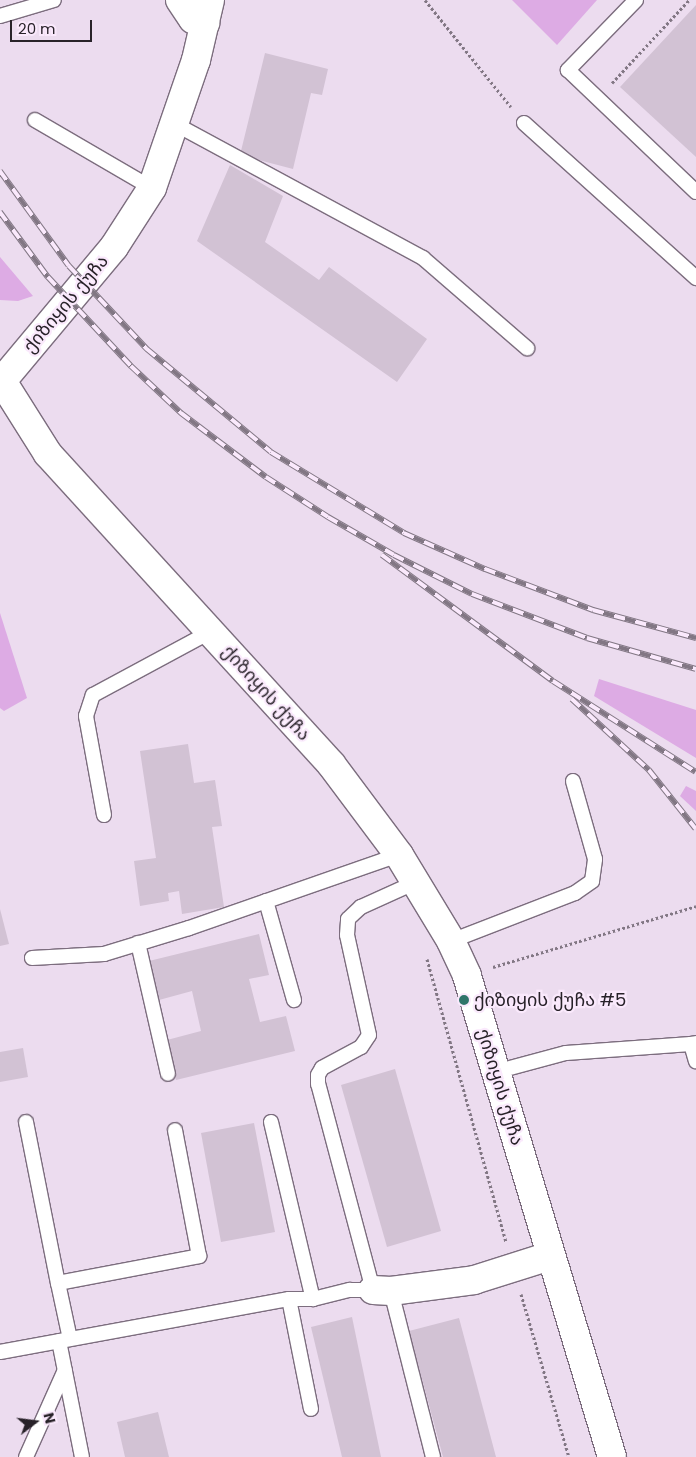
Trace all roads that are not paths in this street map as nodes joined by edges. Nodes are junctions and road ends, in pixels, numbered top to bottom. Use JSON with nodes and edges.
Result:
{"nodes":[{"id":1,"x":54,"y":0,"type":"edge"},
{"id":2,"x":180,"y":0,"type":"edge"},
{"id":3,"x":636,"y":0,"type":"edge"},
{"id":4,"x":207,"y":11,"type":"edge"},
{"id":5,"x":0,"y":16,"type":"edge"},
{"id":6,"x":35,"y":120,"type":"dead end"},
{"id":7,"x":524,"y":123,"type":"road end"},
{"id":8,"x":174,"y":124,"type":"junction"},
{"id":9,"x":152,"y":188,"type":"junction"},
{"id":10,"x":696,"y":192,"type":"edge"},
{"id":11,"x":696,"y":278,"type":"edge"},
{"id":12,"x":527,"y":348,"type":"dead end"},
{"id":13,"x":1,"y":379,"type":"edge"},
{"id":14,"x":210,"y":632,"type":"junction"},
{"id":15,"x":574,"y":781,"type":"dead end"},
{"id":16,"x":104,"y":815,"type":"dead end"},
{"id":17,"x":399,"y":855,"type":"junction"},
{"id":18,"x":416,"y":882,"type":"junction"},
{"id":19,"x":266,"y":901,"type":"junction"},
{"id":20,"x":450,"y":940,"type":"junction"},
{"id":21,"x":138,"y":943,"type":"junction"},
{"id":22,"x":32,"y":958,"type":"dead end"},
{"id":23,"x":294,"y":1000,"type":"dead end"},
{"id":24,"x":694,"y":1044,"type":"edge"},
{"id":25,"x":696,"y":1061,"type":"edge"},
{"id":26,"x":495,"y":1072,"type":"junction"},
{"id":27,"x":168,"y":1074,"type":"dead end"},
{"id":28,"x":26,"y":1122,"type":"dead end"},
{"id":29,"x":271,"y":1122,"type":"dead end"},
{"id":30,"x":174,"y":1130,"type":"dead end"},
{"id":31,"x":550,"y":1256,"type":"junction"},
{"id":32,"x":58,"y":1283,"type":"junction"},
{"id":33,"x":382,"y":1290,"type":"junction"},
{"id":34,"x":290,"y":1299,"type":"junction"},
{"id":35,"x":313,"y":1299,"type":"junction"},
{"id":36,"x":65,"y":1340,"type":"junction"},
{"id":37,"x":0,"y":1352,"type":"edge"},
{"id":38,"x":65,"y":1370,"type":"junction"},
{"id":39,"x":311,"y":1409,"type":"dead end"},
{"id":40,"x":26,"y":1457,"type":"edge"},
{"id":41,"x":82,"y":1457,"type":"edge"},
{"id":42,"x":432,"y":1457,"type":"edge"},
{"id":43,"x":612,"y":1457,"type":"edge"}],
"edges":[{"from":1,"to":5,"type":"lane"},
{"from":2,"to":4,"type":"street"},
{"from":3,"to":10,"type":"lane"},
{"from":4,"to":8,"type":"street","name":"ქიზიყის ქუჩა"},
{"from":6,"to":9,"type":"lane"},
{"from":7,"to":11,"type":"lane"},
{"from":8,"to":9,"type":"street","name":"ქიზიყის ქუჩა"},
{"from":8,"to":12,"type":"lane"},
{"from":9,"to":13,"type":"street","name":"ქიზიყის ქუჩა"},
{"from":13,"to":14,"type":"street","name":"ქიზიყის ქუჩა"},
{"from":14,"to":16,"type":"lane"},
{"from":14,"to":17,"type":"street","name":"ქიზიყის ქუჩა"},
{"from":15,"to":20,"type":"lane"},
{"from":17,"to":18,"type":"street","name":"ქიზიყის ქუჩა"},
{"from":17,"to":19,"type":"lane"},
{"from":18,"to":20,"type":"street","name":"ქიზიყის ქუჩა"},
{"from":18,"to":33,"type":"lane"},
{"from":19,"to":21,"type":"lane"},
{"from":19,"to":23,"type":"lane"},
{"from":20,"to":26,"type":"street","name":"ქიზიყის ქუჩა"},
{"from":21,"to":22,"type":"lane"},
{"from":21,"to":27,"type":"lane"},
{"from":24,"to":25,"type":"lane"},
{"from":24,"to":26,"type":"lane"},
{"from":26,"to":31,"type":"street","name":"ქიზიყის ქუჩა"},
{"from":28,"to":32,"type":"lane"},
{"from":29,"to":35,"type":"lane"},
{"from":30,"to":32,"type":"lane"},
{"from":31,"to":33,"type":"street"},
{"from":31,"to":43,"type":"street","name":"ქიზიყის ქუჩა"},
{"from":32,"to":36,"type":"lane"},
{"from":33,"to":35,"type":"lane"},
{"from":33,"to":42,"type":"lane"},
{"from":34,"to":35,"type":"lane"},
{"from":34,"to":36,"type":"lane"},
{"from":34,"to":39,"type":"lane"},
{"from":36,"to":37,"type":"lane"},
{"from":36,"to":38,"type":"lane"},
{"from":38,"to":40,"type":"lane"},
{"from":38,"to":41,"type":"lane"}]}
